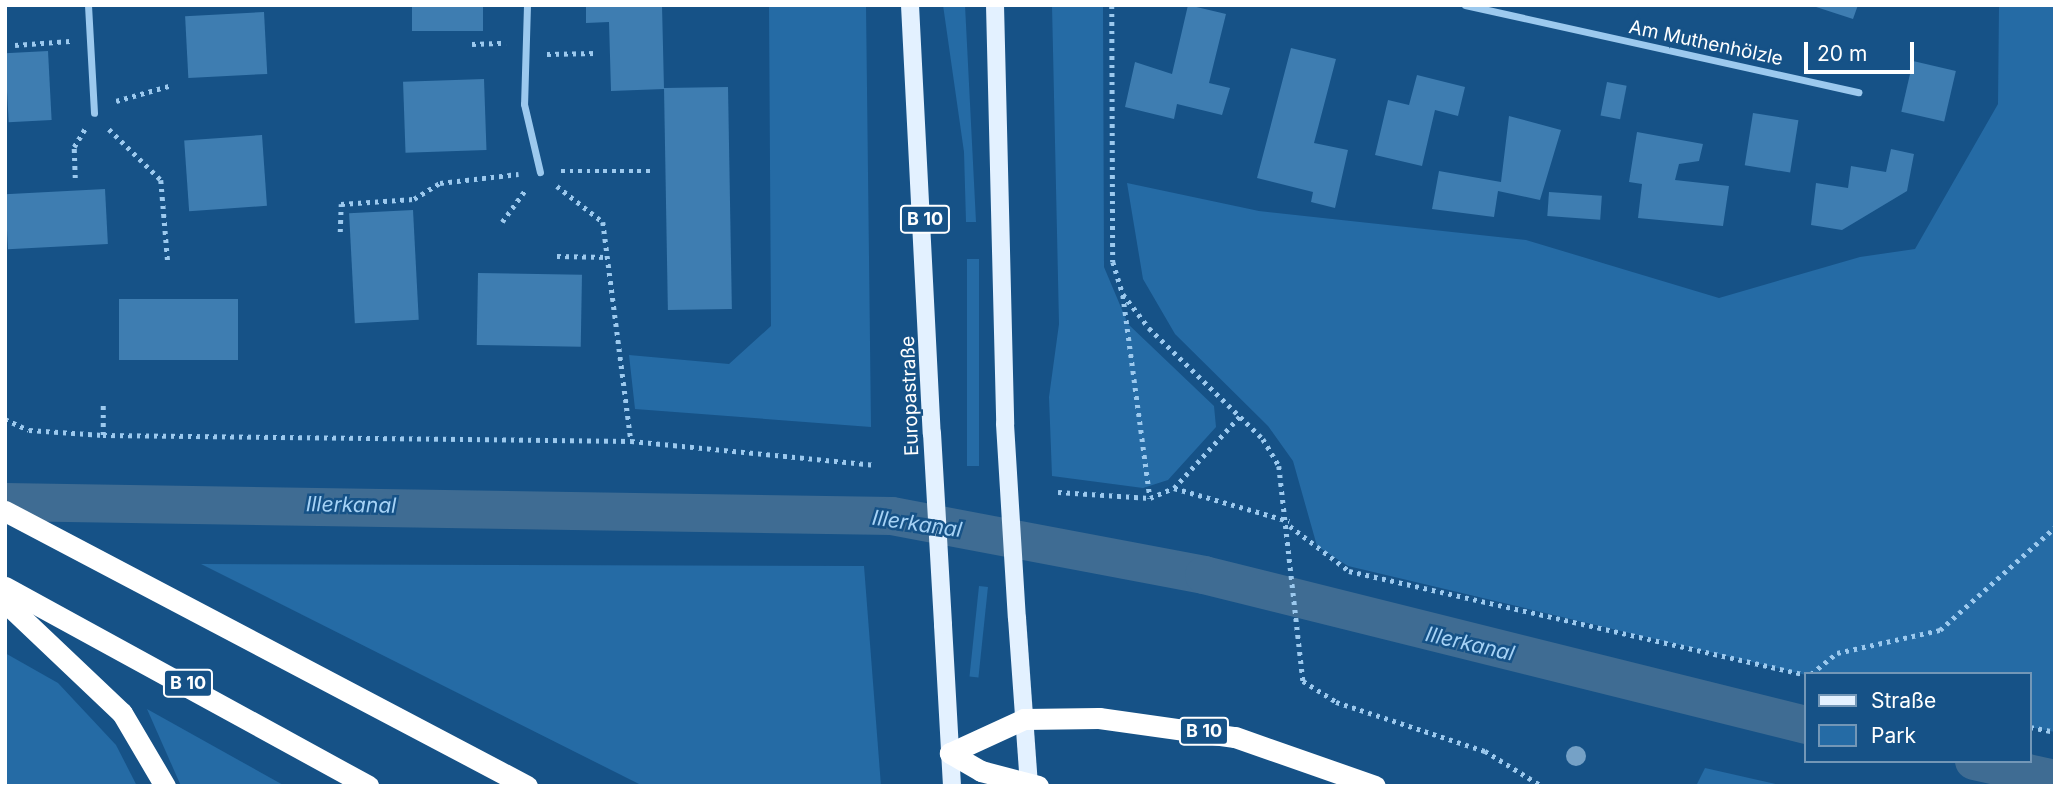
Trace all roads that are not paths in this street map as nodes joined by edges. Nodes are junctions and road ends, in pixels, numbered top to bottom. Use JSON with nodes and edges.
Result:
{"nodes":[{"id":1,"x":88,"y":5,"type":"edge"},
{"id":2,"x":527,"y":5,"type":"edge"},
{"id":3,"x":910,"y":5,"type":"edge"},
{"id":4,"x":995,"y":5,"type":"edge"},
{"id":5,"x":1465,"y":5,"type":"edge"},
{"id":6,"x":1858,"y":92,"type":"dead end"},
{"id":7,"x":94,"y":113,"type":"road end"},
{"id":8,"x":540,"y":172,"type":"road end"},
{"id":9,"x":5,"y":511,"type":"edge"},
{"id":10,"x":5,"y":587,"type":"edge"},
{"id":11,"x":5,"y":603,"type":"edge"},
{"id":12,"x":1024,"y":719,"type":"junction"},
{"id":13,"x":950,"y":754,"type":"junction"},
{"id":14,"x":1032,"y":785,"type":"edge"},
{"id":15,"x":165,"y":786,"type":"edge"},
{"id":16,"x":368,"y":786,"type":"edge"},
{"id":17,"x":527,"y":786,"type":"edge"},
{"id":18,"x":952,"y":786,"type":"edge"},
{"id":19,"x":1375,"y":786,"type":"edge"}],
"edges":[{"from":1,"to":7,"type":"street"},
{"from":2,"to":8,"type":"street"},
{"from":3,"to":13,"type":"main road","name":"Europastraße","number":"B 10","bridge":true},
{"from":4,"to":12,"type":"main road","bridge":true},
{"from":5,"to":6,"type":"street","name":"Am Muthenhölzle"},
{"from":9,"to":17,"type":"highway"},
{"from":10,"to":16,"type":"highway","number":"B 10"},
{"from":11,"to":15,"type":"highway"},
{"from":12,"to":13,"type":"highway"},
{"from":12,"to":14,"type":"main road"},
{"from":12,"to":19,"type":"highway","number":"B 10"},
{"from":13,"to":14,"type":"highway"},
{"from":13,"to":18,"type":"main road","name":"Europastraße","number":"B 10"}]}
